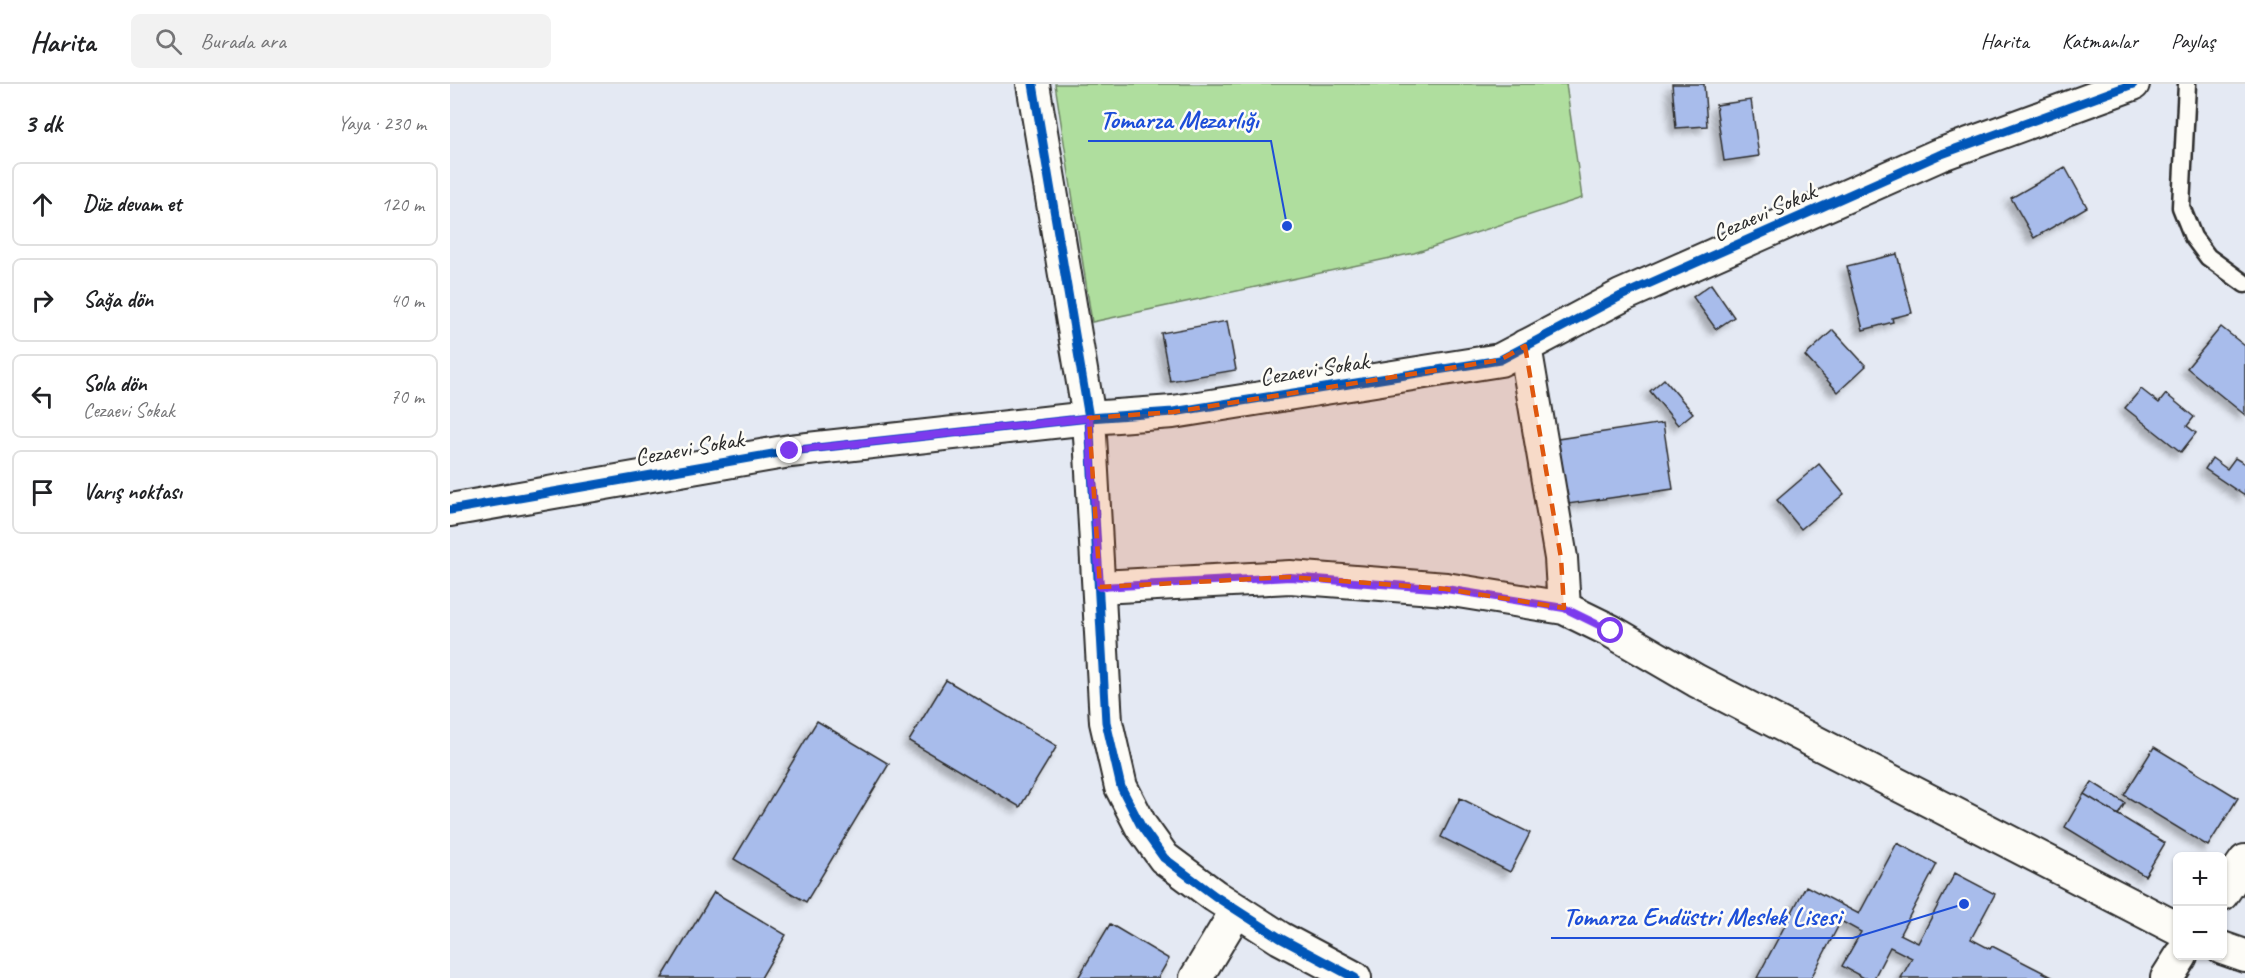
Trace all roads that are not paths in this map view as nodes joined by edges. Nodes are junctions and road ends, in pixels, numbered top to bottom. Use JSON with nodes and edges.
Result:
{"nodes":[{"id":1,"x":1033,"y":84,"type":"edge"},
{"id":2,"x":2133,"y":84,"type":"edge"},
{"id":3,"x":2187,"y":84,"type":"edge"},
{"id":4,"x":2245,"y":284,"type":"edge"},
{"id":5,"x":1526,"y":346,"type":"junction"},
{"id":6,"x":1089,"y":418,"type":"junction"},
{"id":7,"x":450,"y":510,"type":"edge"},
{"id":8,"x":1100,"y":587,"type":"junction"},
{"id":9,"x":1564,"y":608,"type":"junction"},
{"id":10,"x":2245,"y":861,"type":"edge"},
{"id":11,"x":2227,"y":888,"type":"edge"},
{"id":12,"x":1237,"y":910,"type":"junction"},
{"id":13,"x":2173,"y":926,"type":"edge"},
{"id":14,"x":2227,"y":949,"type":"edge"},
{"id":15,"x":2245,"y":956,"type":"edge"},
{"id":16,"x":2178,"y":960,"type":"edge"},
{"id":17,"x":1196,"y":978,"type":"edge"},
{"id":18,"x":1355,"y":978,"type":"edge"},
{"id":19,"x":2167,"y":978,"type":"edge"}],
"edges":[{"from":1,"to":6,"type":"street"},
{"from":2,"to":5,"type":"street","name":"Cezaevi Sokak"},
{"from":3,"to":4,"type":"lane"},
{"from":5,"to":6,"type":"street","name":"Cezaevi Sokak"},
{"from":5,"to":9,"type":"street"},
{"from":6,"to":7,"type":"street","name":"Cezaevi Sokak"},
{"from":6,"to":8,"type":"street"},
{"from":8,"to":9,"type":"street"},
{"from":8,"to":12,"type":"street"},
{"from":9,"to":13,"type":"street"},
{"from":10,"to":11,"type":"street"},
{"from":12,"to":17,"type":"street"},
{"from":12,"to":18,"type":"street"},
{"from":14,"to":15,"type":"street"},
{"from":16,"to":19,"type":"street"}]}
